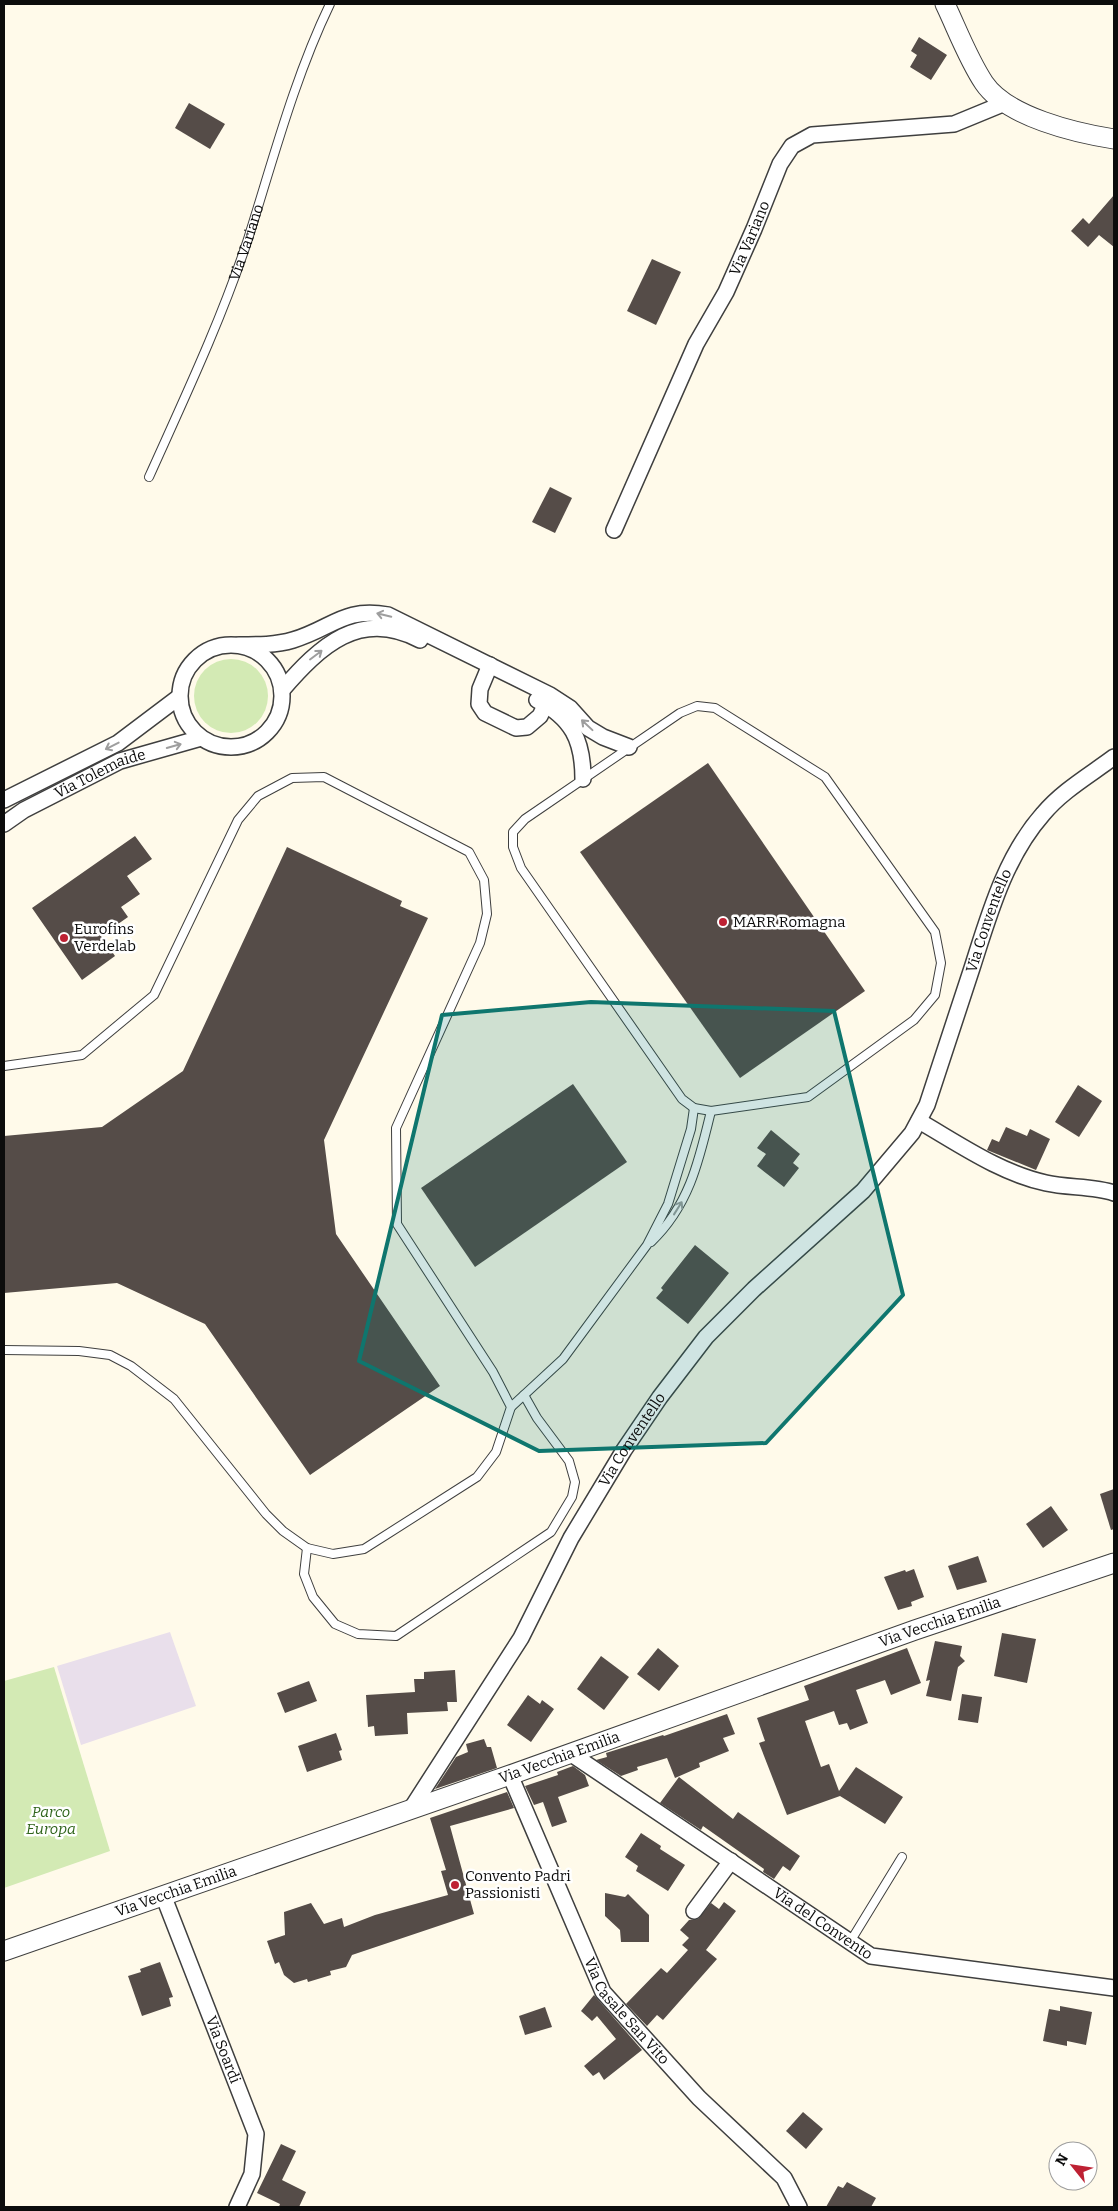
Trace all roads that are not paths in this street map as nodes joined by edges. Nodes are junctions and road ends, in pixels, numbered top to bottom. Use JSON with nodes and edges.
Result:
{"nodes":[{"id":1,"x":330,"y":4,"type":"edge"},
{"id":2,"x":945,"y":4,"type":"edge"},
{"id":3,"x":1005,"y":103,"type":"junction"},
{"id":4,"x":1114,"y":138,"type":"edge"},
{"id":5,"x":149,"y":477,"type":"dead end"},
{"id":6,"x":614,"y":530,"type":"dead end"},
{"id":7,"x":240,"y":645,"type":"junction"},
{"id":8,"x":488,"y":669,"type":"junction"},
{"id":9,"x":282,"y":690,"type":"junction"},
{"id":10,"x":179,"y":697,"type":"junction"},
{"id":11,"x":548,"y":700,"type":"junction"},
{"id":12,"x":202,"y":738,"type":"junction"},
{"id":13,"x":630,"y":747,"type":"junction"},
{"id":14,"x":1114,"y":757,"type":"edge"},
{"id":15,"x":583,"y":779,"type":"junction"},
{"id":16,"x":4,"y":800,"type":"edge"},
{"id":17,"x":4,"y":824,"type":"edge"},
{"id":18,"x":4,"y":1066,"type":"edge"},
{"id":19,"x":694,"y":1108,"type":"junction"},
{"id":20,"x":711,"y":1112,"type":"junction"},
{"id":21,"x":919,"y":1121,"type":"junction"},
{"id":22,"x":1114,"y":1193,"type":"edge"},
{"id":23,"x":647,"y":1245,"type":"junction"},
{"id":24,"x":4,"y":1350,"type":"edge"},
{"id":25,"x":524,"y":1396,"type":"junction"},
{"id":26,"x":511,"y":1407,"type":"junction"},
{"id":27,"x":307,"y":1548,"type":"junction"},
{"id":28,"x":1114,"y":1563,"type":"edge"},
{"id":29,"x":570,"y":1753,"type":"junction"},
{"id":30,"x":510,"y":1775,"type":"junction"},
{"id":31,"x":411,"y":1809,"type":"junction"},
{"id":32,"x":902,"y":1857,"type":"dead end"},
{"id":33,"x":731,"y":1861,"type":"junction"},
{"id":34,"x":164,"y":1895,"type":"junction"},
{"id":35,"x":694,"y":1911,"type":"dead end"},
{"id":36,"x":850,"y":1942,"type":"junction"},
{"id":37,"x":4,"y":1952,"type":"edge"},
{"id":38,"x":1114,"y":1988,"type":"edge"},
{"id":39,"x":237,"y":2207,"type":"edge"},
{"id":40,"x":799,"y":2207,"type":"edge"}],
"edges":[{"from":1,"to":5,"type":"lane","name":"Via Variano"},
{"from":2,"to":3,"type":"street"},
{"from":3,"to":4,"type":"street"},
{"from":3,"to":6,"type":"street","name":"Via Variano"},
{"from":8,"to":7,"type":"street","one_way":true},
{"from":7,"to":9,"type":"street"},
{"from":7,"to":10,"type":"street"},
{"from":9,"to":8,"type":"street","one_way":true},
{"from":8,"to":11,"type":"street"},
{"from":8,"to":11,"type":"street"},
{"from":9,"to":12,"type":"street"},
{"from":10,"to":12,"type":"street"},
{"from":10,"to":16,"type":"street","name":"Via Tolemaide","one_way":true},
{"from":13,"to":11,"type":"street","one_way":true},
{"from":11,"to":15,"type":"street"},
{"from":17,"to":12,"type":"street","name":"Via Tolemaide","one_way":true},
{"from":13,"to":15,"type":"lane"},
{"from":13,"to":20,"type":"lane"},
{"from":14,"to":21,"type":"street","name":"Via Conventello"},
{"from":15,"to":19,"type":"lane"},
{"from":18,"to":26,"type":"lane"},
{"from":19,"to":20,"type":"lane"},
{"from":19,"to":23,"type":"lane"},
{"from":23,"to":20,"type":"lane","one_way":true},
{"from":21,"to":22,"type":"street"},
{"from":21,"to":31,"type":"street","name":"Via Conventello"},
{"from":23,"to":25,"type":"lane"},
{"from":24,"to":27,"type":"lane"},
{"from":25,"to":26,"type":"lane"},
{"from":25,"to":27,"type":"lane"},
{"from":26,"to":27,"type":"lane"},
{"from":28,"to":29,"type":"street","name":"Via Vecchia Emilia"},
{"from":29,"to":30,"type":"street","name":"Via Vecchia Emilia"},
{"from":29,"to":33,"type":"street","name":"Via del Convento"},
{"from":30,"to":31,"type":"street","name":"Via Vecchia Emilia"},
{"from":30,"to":40,"type":"street","name":"Via Casale San Vito"},
{"from":31,"to":34,"type":"street","name":"Via Vecchia Emilia"},
{"from":32,"to":36,"type":"lane"},
{"from":33,"to":35,"type":"street"},
{"from":33,"to":36,"type":"street","name":"Via del Convento"},
{"from":34,"to":37,"type":"street","name":"Via Vecchia Emilia"},
{"from":34,"to":39,"type":"street","name":"Via Soardi"},
{"from":36,"to":38,"type":"street","name":"Via del Convento"}]}
